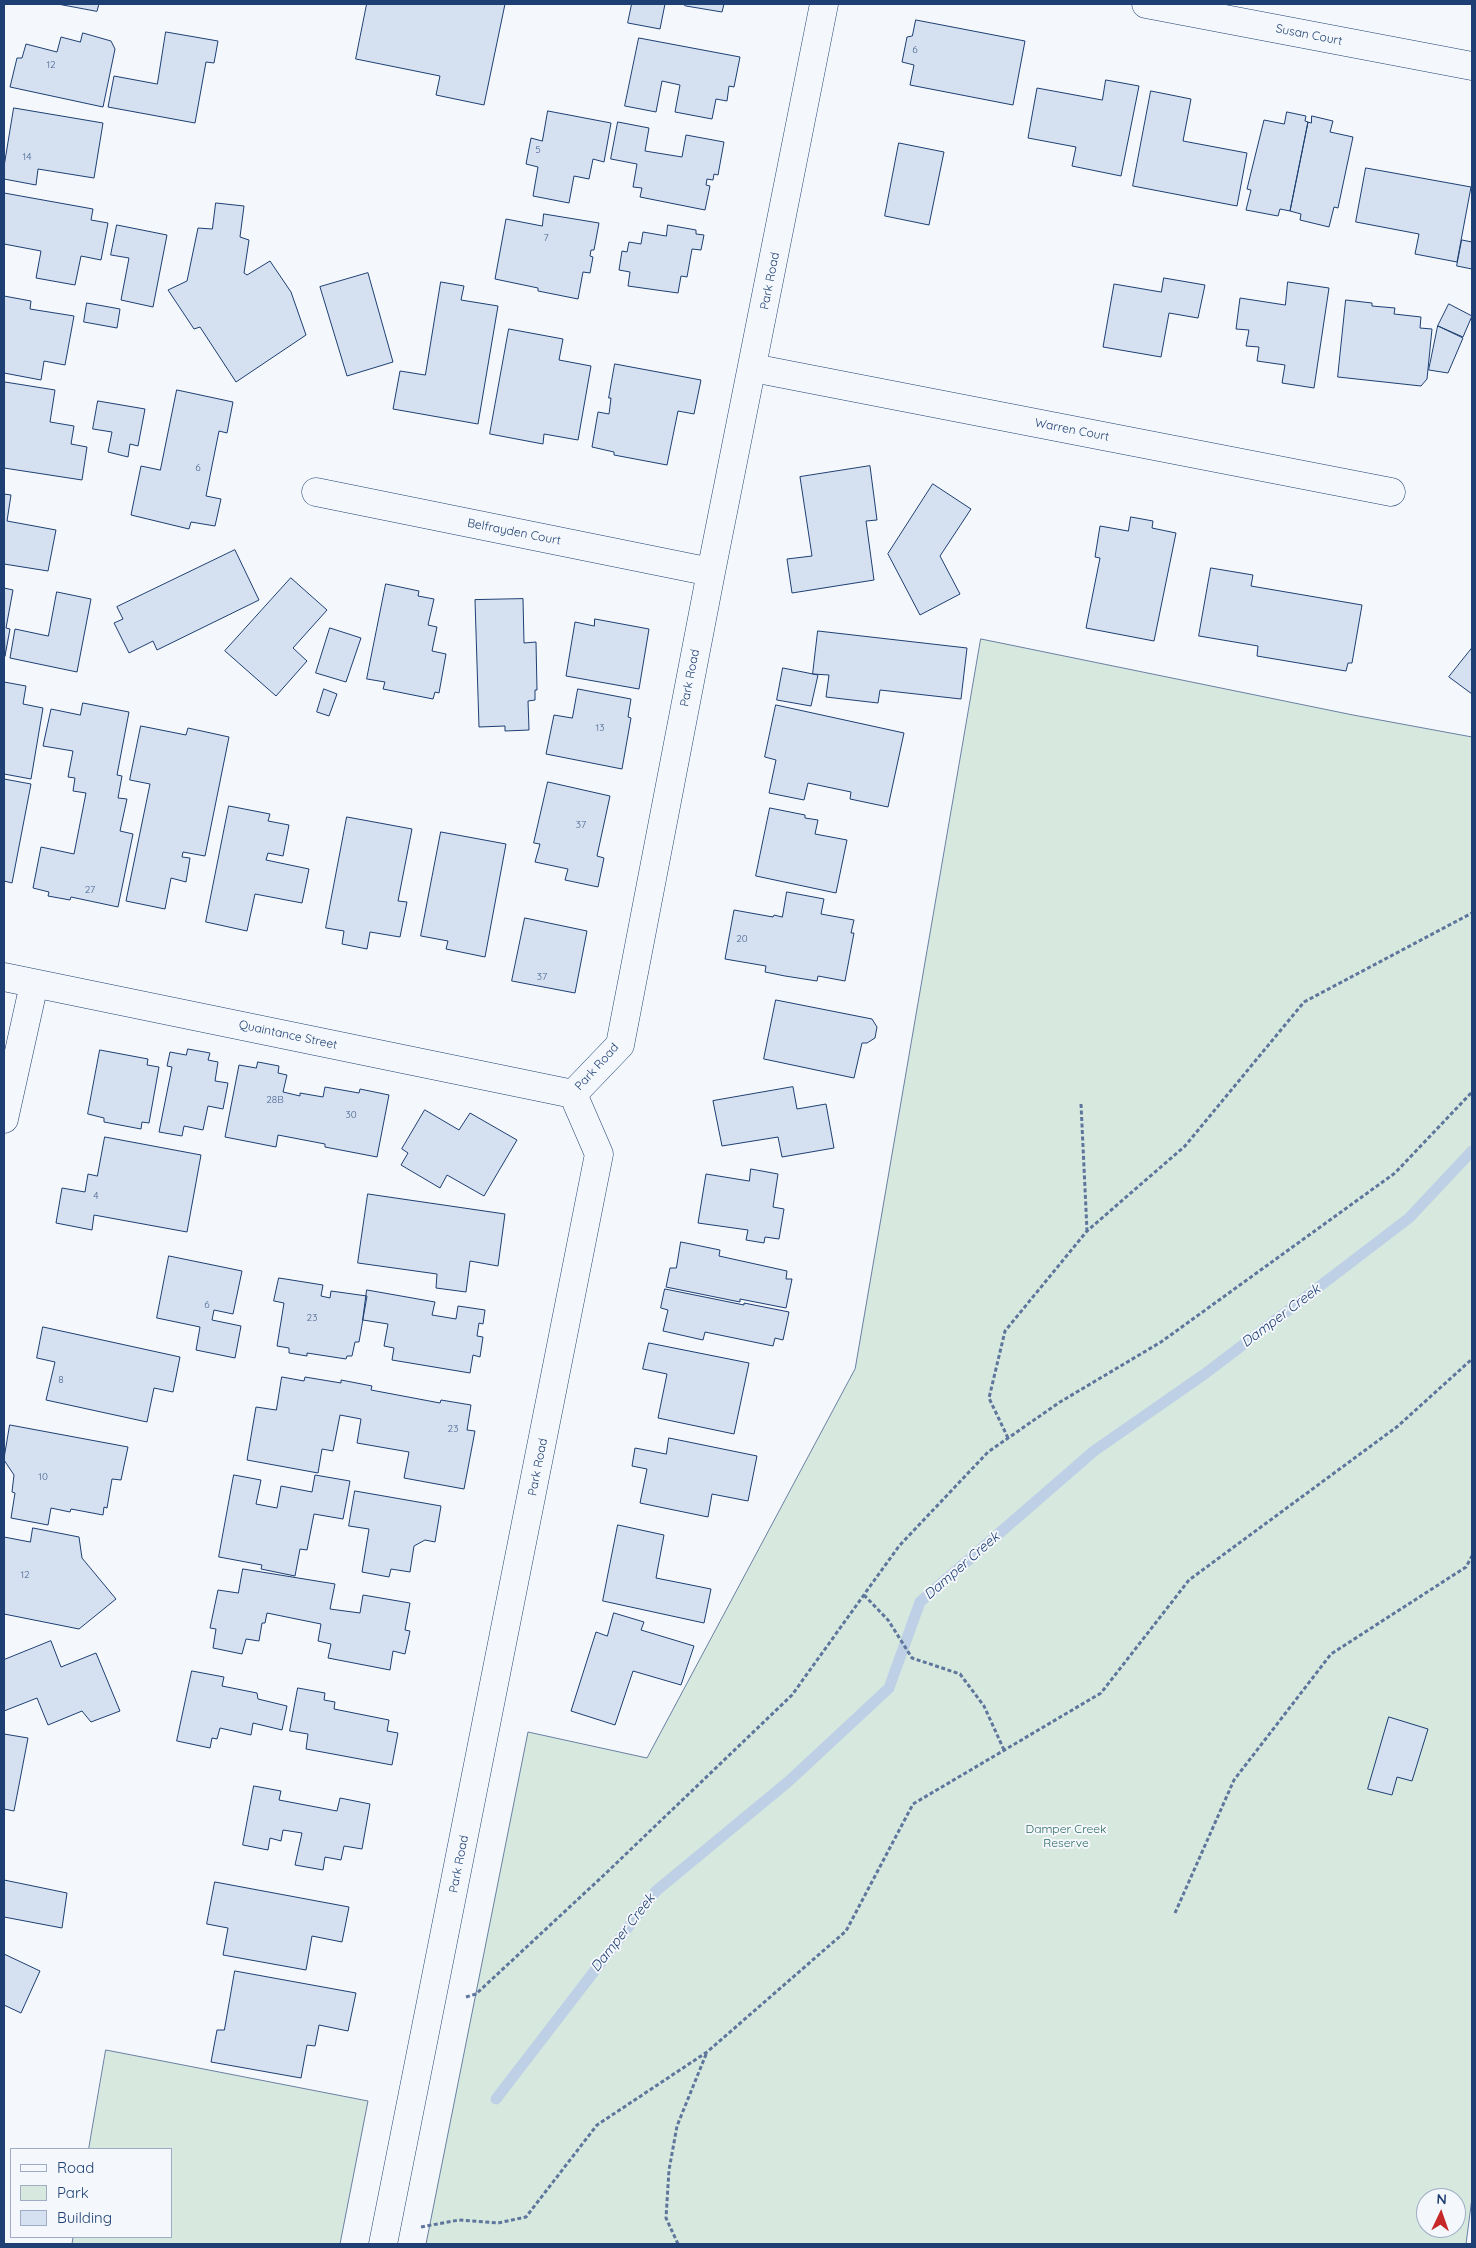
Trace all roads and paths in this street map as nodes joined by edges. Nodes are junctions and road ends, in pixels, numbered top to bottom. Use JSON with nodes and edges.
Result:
{"nodes":[{"id":1,"x":824,"y":4,"type":"edge"},
{"id":2,"x":1146,"y":4,"type":"edge"},
{"id":3,"x":1472,"y":66,"type":"edge"},
{"id":4,"x":753,"y":368,"type":"junction"},
{"id":5,"x":316,"y":492,"type":"dead end"},
{"id":6,"x":1391,"y":492,"type":"dead end"},
{"id":7,"x":711,"y":572,"type":"junction"},
{"id":8,"x":1472,"y":913,"type":"edge"},
{"id":9,"x":4,"y":977,"type":"edge"},
{"id":10,"x":34,"y":984,"type":"junction"},
{"id":11,"x":1472,"y":1092,"type":"edge"},
{"id":12,"x":573,"y":1094,"type":"junction"},
{"id":13,"x":1081,"y":1104,"type":"dead end"},
{"id":14,"x":4,"y":1119,"type":"edge"},
{"id":15,"x":1087,"y":1232,"type":"junction"},
{"id":16,"x":1472,"y":1358,"type":"edge"},
{"id":17,"x":1008,"y":1438,"type":"junction"},
{"id":18,"x":1472,"y":1556,"type":"edge"},
{"id":19,"x":864,"y":1595,"type":"junction"},
{"id":20,"x":1004,"y":1750,"type":"junction"},
{"id":21,"x":1175,"y":1913,"type":"dead end"},
{"id":22,"x":432,"y":2007,"type":"junction"},
{"id":23,"x":707,"y":2052,"type":"junction"},
{"id":24,"x":384,"y":2240,"type":"edge"},
{"id":25,"x":678,"y":2244,"type":"edge"}],
"edges":[{"from":1,"to":4,"type":"street","name":"Park Road"},
{"from":2,"to":3,"type":"street","name":"Susan Court"},
{"from":4,"to":6,"type":"street","name":"Warren Court"},
{"from":4,"to":7,"type":"street","name":"Park Road"},
{"from":5,"to":7,"type":"street","name":"Belfrayden Court"},
{"from":7,"to":12,"type":"street","name":"Park Road"},
{"from":8,"to":15,"type":"path"},
{"from":9,"to":10,"type":"street","name":"Quaintance Street"},
{"from":10,"to":12,"type":"street","name":"Quaintance Street"},
{"from":10,"to":14,"type":"street"},
{"from":11,"to":17,"type":"path"},
{"from":12,"to":22,"type":"street","name":"Park Road"},
{"from":13,"to":15,"type":"path"},
{"from":15,"to":17,"type":"path"},
{"from":16,"to":20,"type":"path"},
{"from":17,"to":19,"type":"path"},
{"from":18,"to":21,"type":"path"},
{"from":19,"to":20,"type":"path"},
{"from":19,"to":22,"type":"path"},
{"from":20,"to":23,"type":"path"},
{"from":22,"to":24,"type":"street","name":"Park Road"},
{"from":23,"to":24,"type":"path"},
{"from":23,"to":25,"type":"path"}]}
